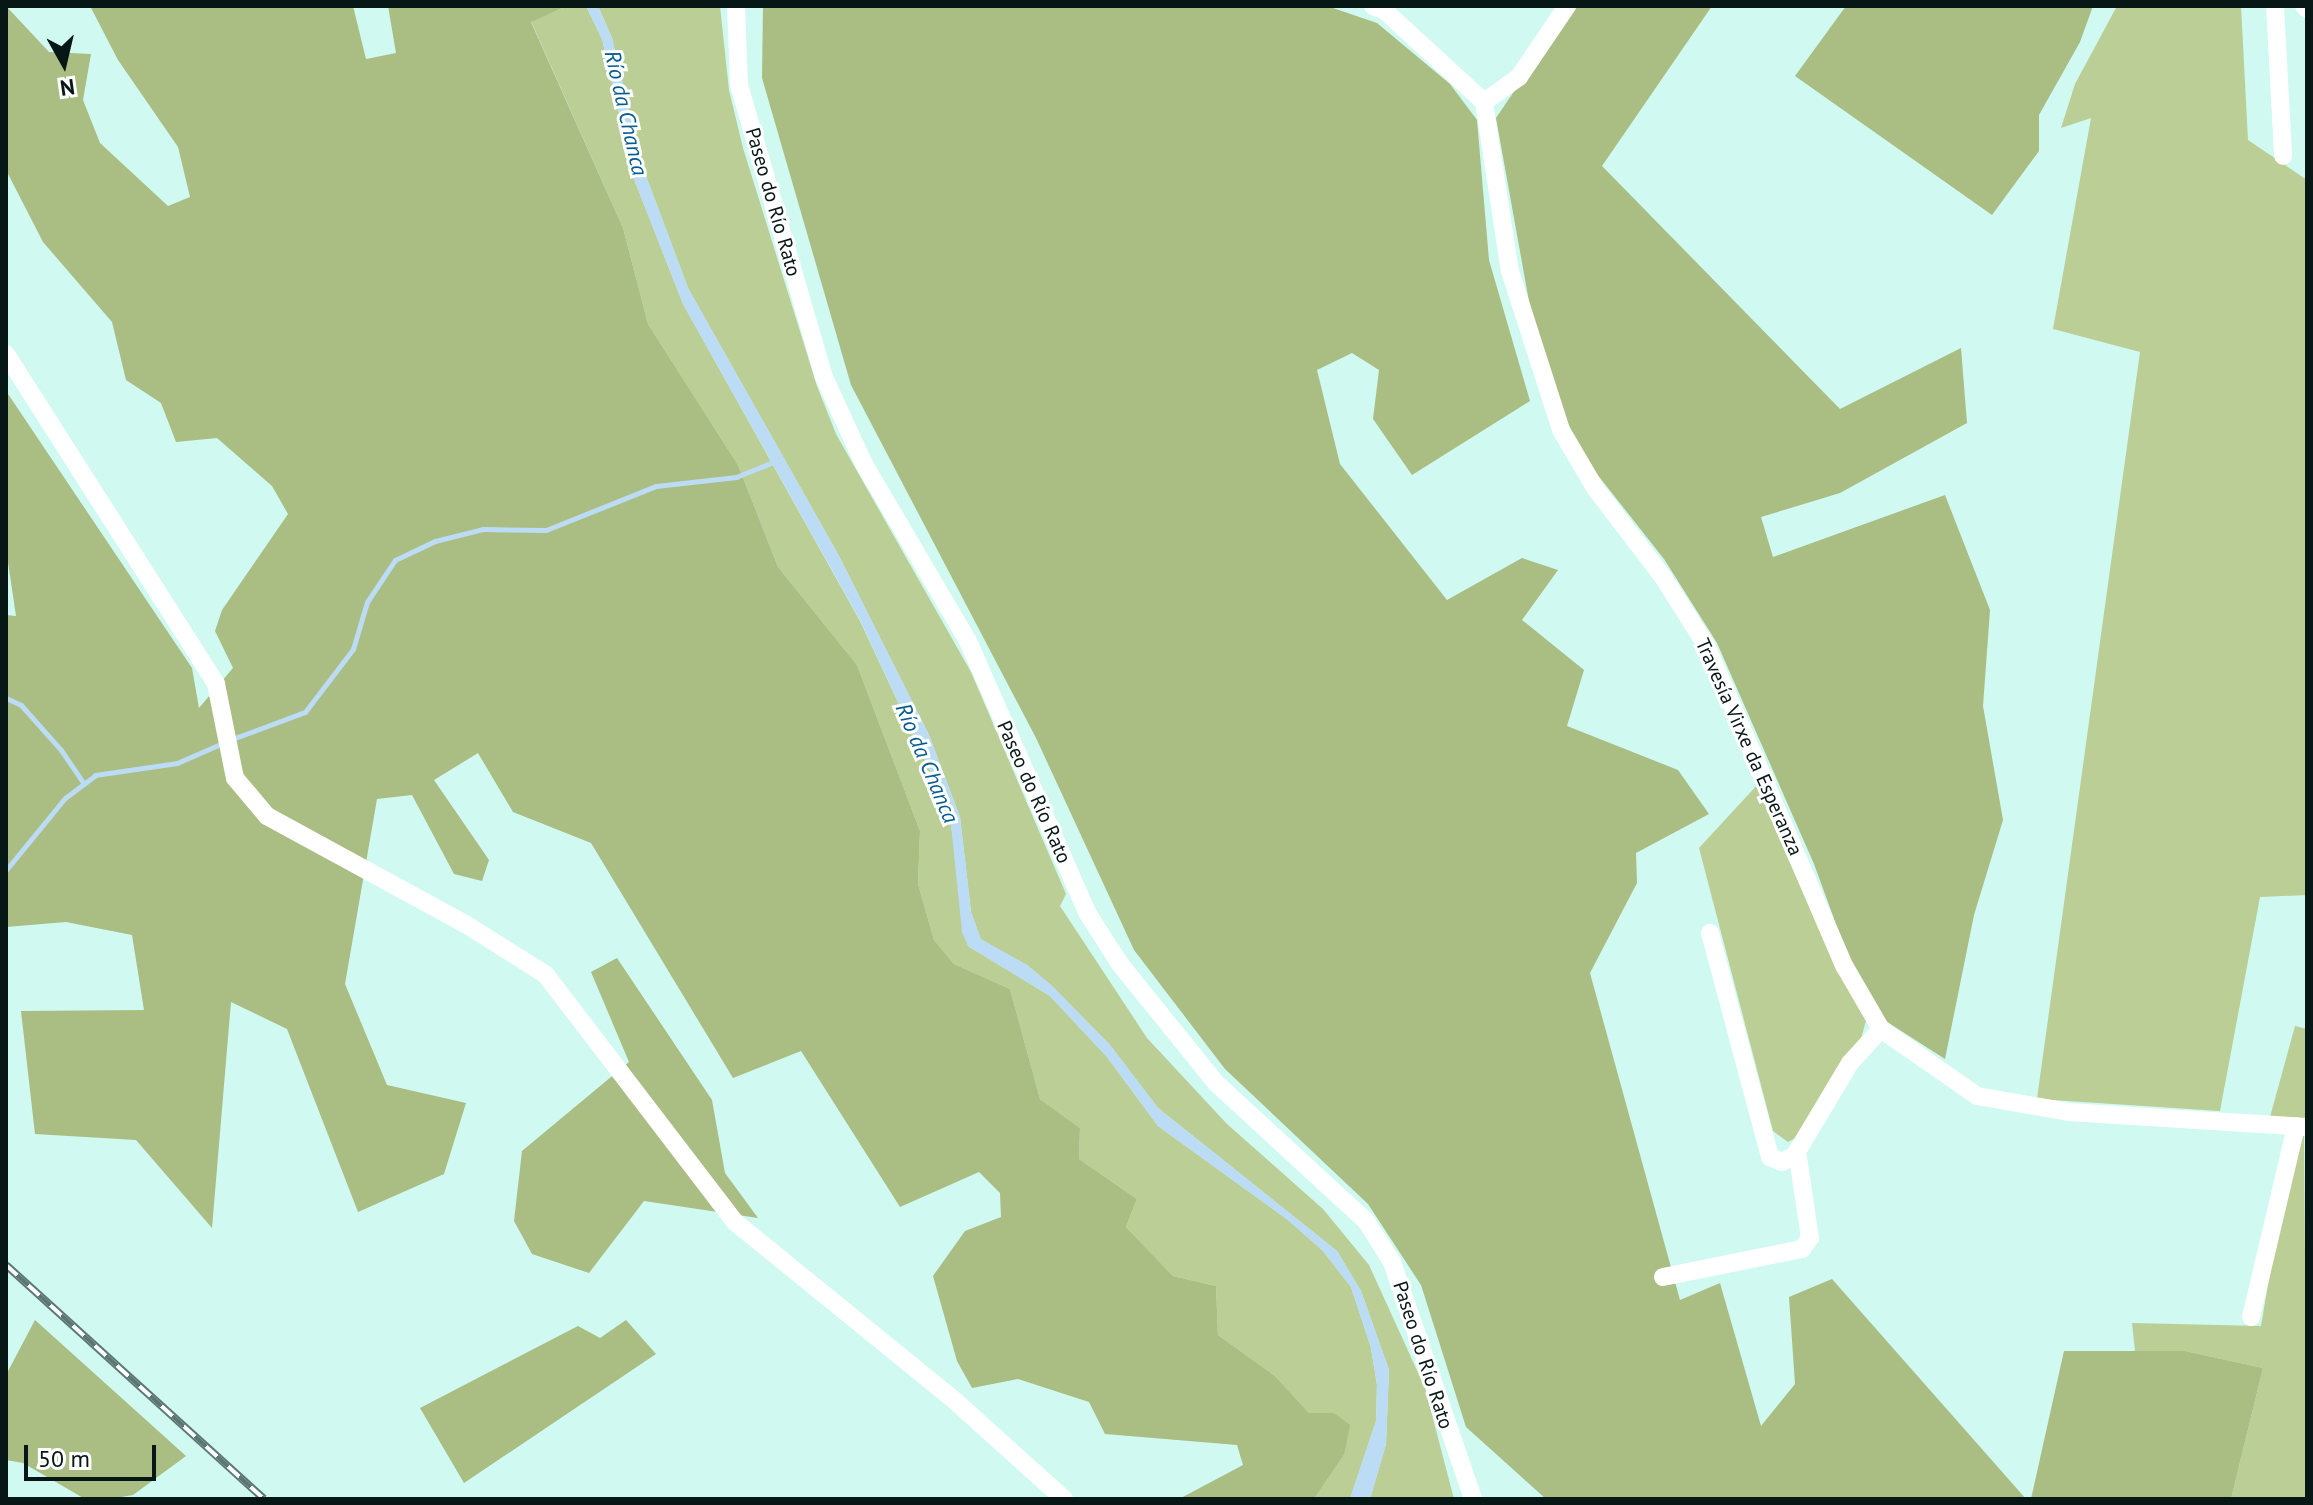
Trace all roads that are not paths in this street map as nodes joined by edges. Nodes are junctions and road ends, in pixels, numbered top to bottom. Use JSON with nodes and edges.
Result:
{"nodes":[{"id":1,"x":736,"y":6,"type":"edge"},
{"id":2,"x":1373,"y":6,"type":"edge"},
{"id":3,"x":1567,"y":6,"type":"edge"},
{"id":4,"x":2275,"y":6,"type":"edge"},
{"id":5,"x":1484,"y":102,"type":"junction"},
{"id":6,"x":2283,"y":156,"type":"dead end"},
{"id":7,"x":6,"y":354,"type":"edge"},
{"id":8,"x":1710,"y":933,"type":"dead end"},
{"id":9,"x":1881,"y":1029,"type":"junction"},
{"id":10,"x":2301,"y":1127,"type":"edge"},
{"id":11,"x":1797,"y":1151,"type":"junction"},
{"id":12,"x":1663,"y":1277,"type":"dead end"},
{"id":13,"x":2251,"y":1317,"type":"dead end"},
{"id":14,"x":1064,"y":1499,"type":"edge"},
{"id":15,"x":1473,"y":1499,"type":"edge"}],
"edges":[{"from":1,"to":15,"type":"street","name":"Paseo do Río Rato"},
{"from":2,"to":5,"type":"street"},
{"from":3,"to":5,"type":"street"},
{"from":4,"to":6,"type":"street"},
{"from":5,"to":9,"type":"street","name":"Travesía Virxe da Esperanza"},
{"from":7,"to":14,"type":"street"},
{"from":8,"to":11,"type":"street"},
{"from":9,"to":10,"type":"street","name":"Travesía Virxe da Esperanza"},
{"from":9,"to":11,"type":"street"},
{"from":10,"to":13,"type":"street"},
{"from":11,"to":12,"type":"street"}]}
